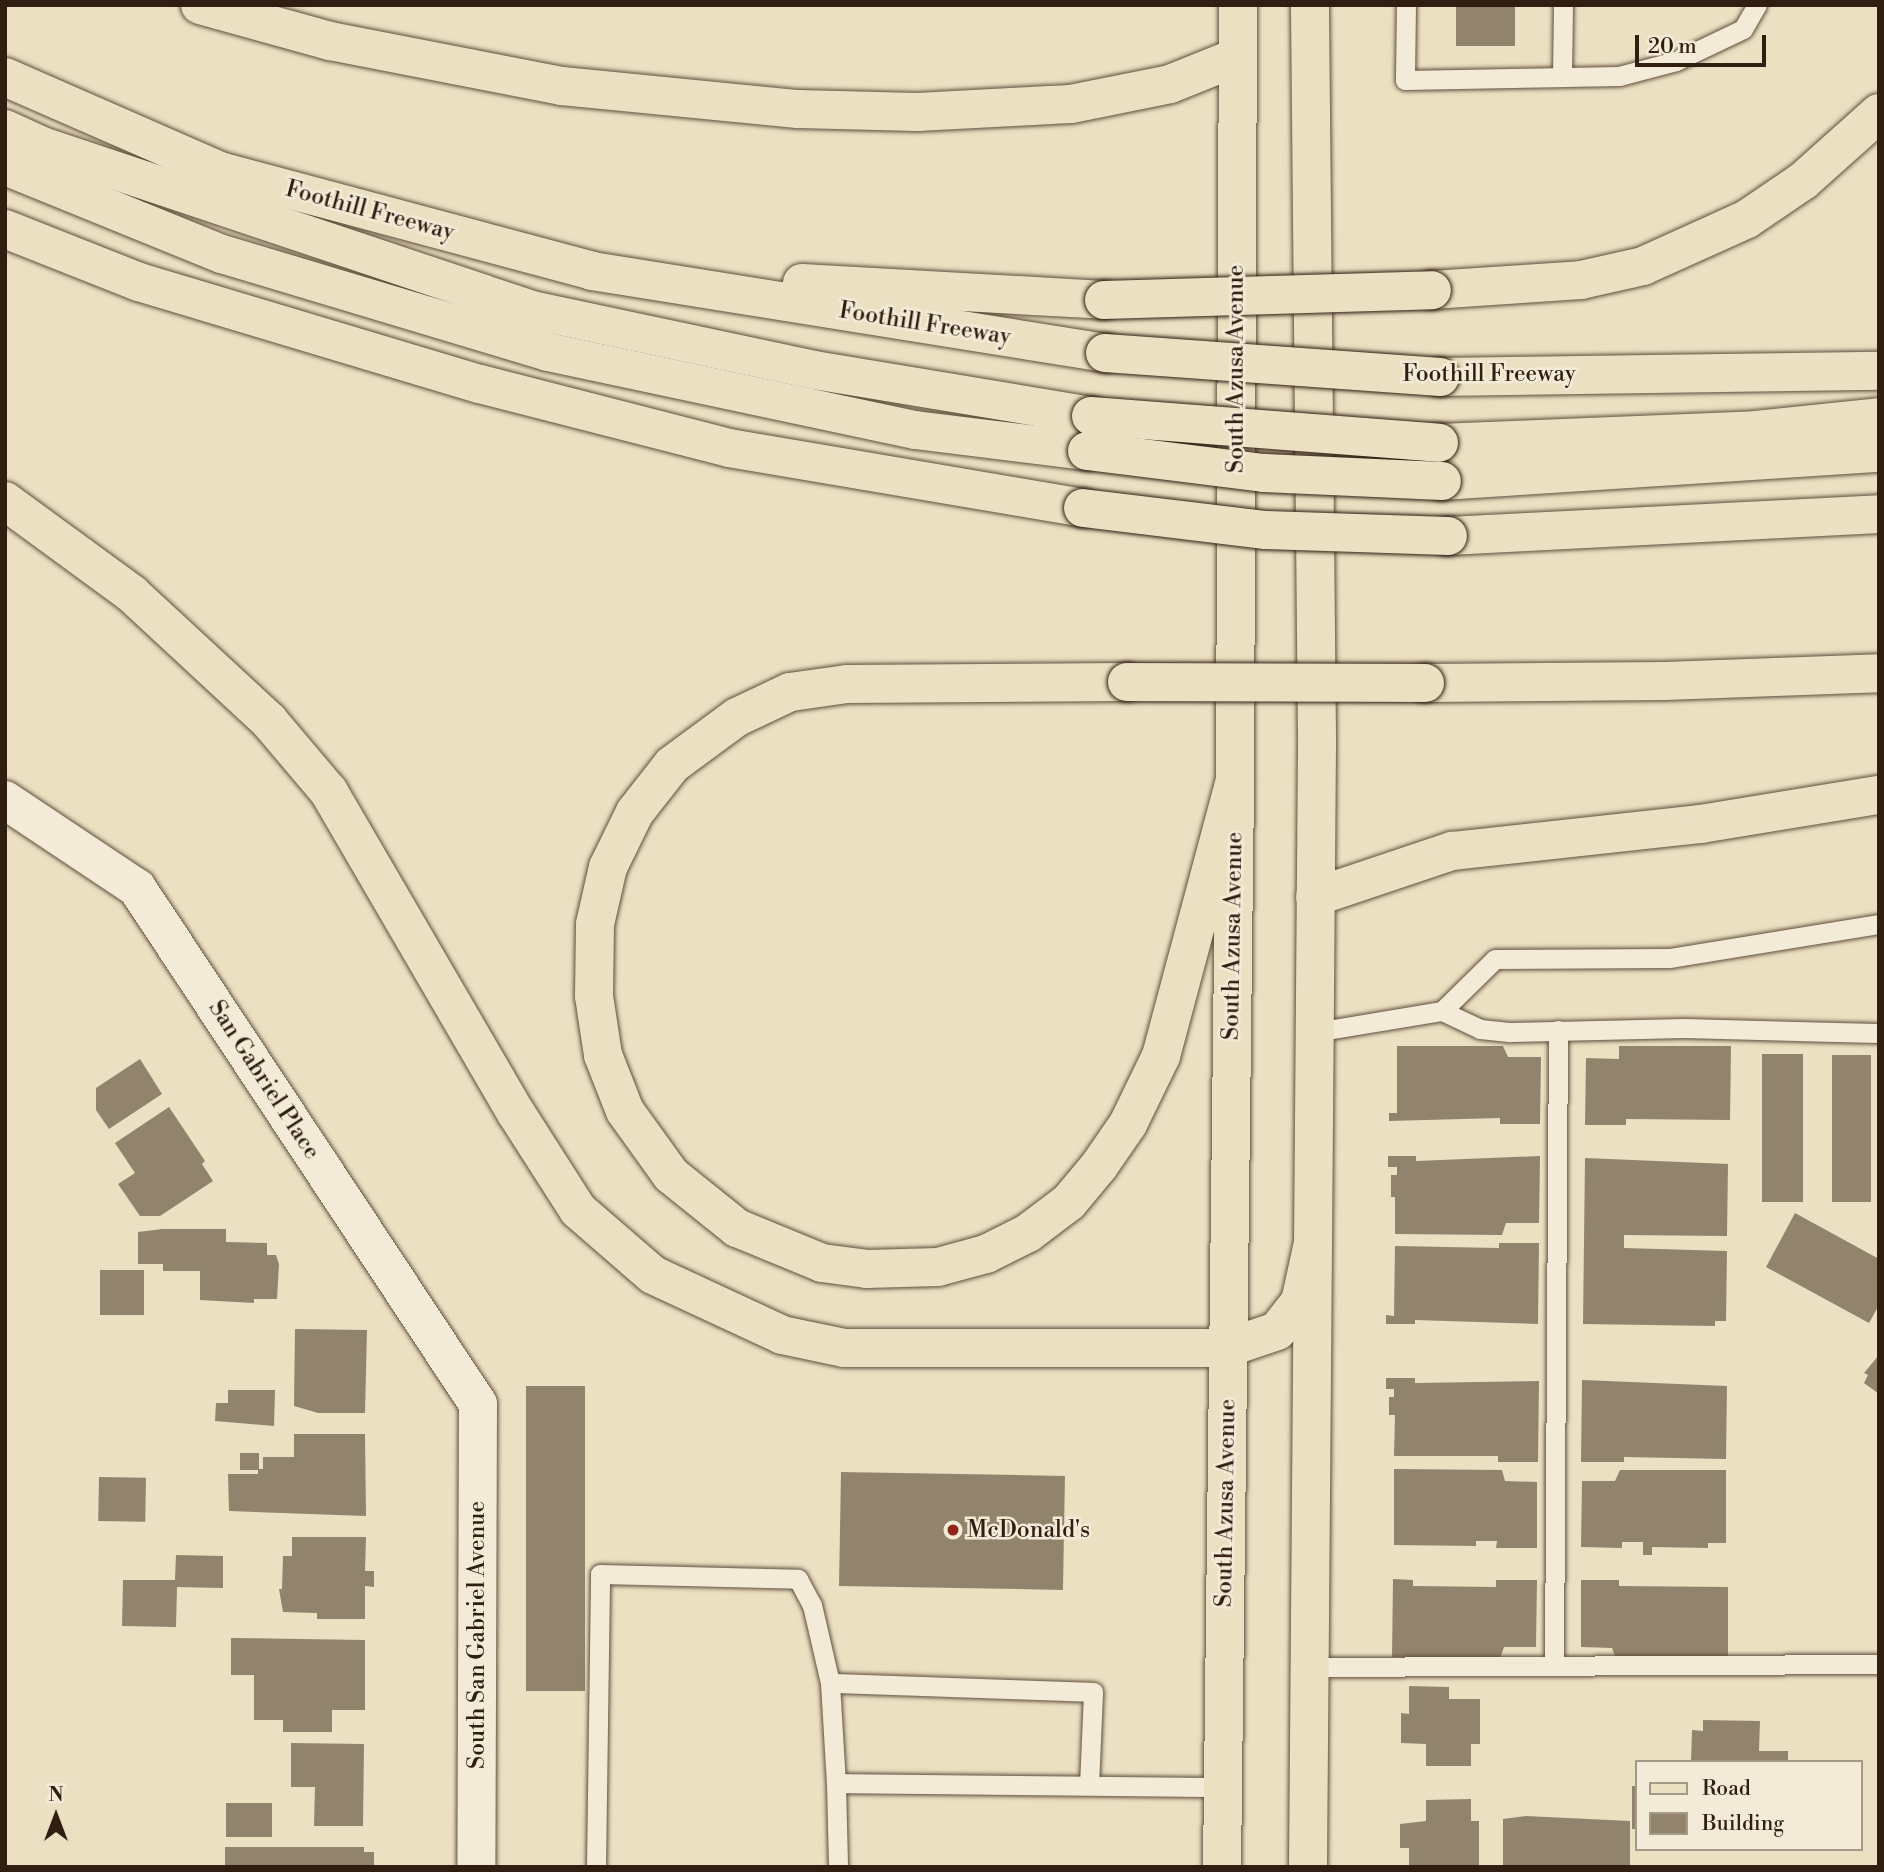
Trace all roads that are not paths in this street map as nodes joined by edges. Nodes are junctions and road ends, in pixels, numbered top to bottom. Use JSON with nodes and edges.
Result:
{"nodes":[{"id":1,"x":200,"y":5,"type":"edge"},
{"id":2,"x":1238,"y":5,"type":"edge"},
{"id":3,"x":1310,"y":5,"type":"edge"},
{"id":4,"x":1406,"y":5,"type":"edge"},
{"id":5,"x":1563,"y":5,"type":"edge"},
{"id":6,"x":1756,"y":5,"type":"edge"},
{"id":7,"x":1237,"y":57,"type":"junction"},
{"id":8,"x":5,"y":77,"type":"edge"},
{"id":9,"x":1562,"y":77,"type":"junction"},
{"id":10,"x":1879,"y":113,"type":"edge"},
{"id":11,"x":5,"y":129,"type":"edge"},
{"id":12,"x":5,"y":166,"type":"edge"},
{"id":13,"x":5,"y":229,"type":"edge"},
{"id":14,"x":592,"y":271,"type":"junction"},
{"id":15,"x":1879,"y":371,"type":"edge"},
{"id":16,"x":1879,"y":417,"type":"edge"},
{"id":17,"x":1089,"y":434,"type":"junction"},
{"id":18,"x":1879,"y":453,"type":"edge"},
{"id":19,"x":5,"y":501,"type":"edge"},
{"id":20,"x":1879,"y":513,"type":"edge"},
{"id":21,"x":1879,"y":673,"type":"edge"},
{"id":22,"x":1235,"y":780,"type":"junction"},
{"id":23,"x":1879,"y":795,"type":"edge"},
{"id":24,"x":5,"y":800,"type":"edge"},
{"id":25,"x":1315,"y":897,"type":"junction"},
{"id":26,"x":1879,"y":924,"type":"edge"},
{"id":27,"x":1441,"y":1011,"type":"junction"},
{"id":28,"x":1558,"y":1030,"type":"junction"},
{"id":29,"x":1315,"y":1032,"type":"junction"},
{"id":30,"x":1879,"y":1033,"type":"edge"},
{"id":31,"x":1313,"y":1243,"type":"junction"},
{"id":32,"x":1227,"y":1348,"type":"junction"},
{"id":33,"x":478,"y":1404,"type":"joint"},
{"id":34,"x":1554,"y":1664,"type":"junction"},
{"id":35,"x":1879,"y":1664,"type":"edge"},
{"id":36,"x":1310,"y":1667,"type":"junction"},
{"id":37,"x":830,"y":1683,"type":"junction"},
{"id":38,"x":836,"y":1783,"type":"junction"},
{"id":39,"x":1089,"y":1785,"type":"junction"},
{"id":40,"x":1222,"y":1787,"type":"junction"},
{"id":41,"x":476,"y":1867,"type":"edge"},
{"id":42,"x":596,"y":1867,"type":"edge"},
{"id":43,"x":838,"y":1867,"type":"edge"},
{"id":44,"x":1222,"y":1867,"type":"edge"},
{"id":45,"x":1308,"y":1867,"type":"edge"}],
"edges":[{"from":1,"to":7,"type":"main road"},
{"from":2,"to":7,"type":"main road","name":"South Azusa Avenue"},
{"from":3,"to":25,"type":"main road"},
{"from":4,"to":9,"type":"lane"},
{"from":5,"to":9,"type":"lane"},
{"from":6,"to":9,"type":"lane"},
{"from":7,"to":22,"type":"main road","name":"South Azusa Avenue"},
{"from":8,"to":14,"type":"main road","name":"Foothill Freeway"},
{"from":10,"to":14,"type":"main road","bridge":true},
{"from":11,"to":17,"type":"main road"},
{"from":12,"to":17,"type":"main road"},
{"from":13,"to":20,"type":"main road","bridge":true},
{"from":14,"to":15,"type":"main road","name":"Foothill Freeway","bridge":true},
{"from":16,"to":17,"type":"main road","bridge":true},
{"from":17,"to":18,"type":"main road","bridge":true},
{"from":19,"to":32,"type":"main road"},
{"from":21,"to":22,"type":"main road","bridge":true},
{"from":22,"to":32,"type":"main road","name":"South Azusa Avenue"},
{"from":23,"to":25,"type":"main road"},
{"from":24,"to":33,"type":"street","name":"San Gabriel Place"},
{"from":25,"to":29,"type":"main road"},
{"from":26,"to":27,"type":"lane"},
{"from":27,"to":28,"type":"lane"},
{"from":27,"to":29,"type":"lane"},
{"from":28,"to":30,"type":"lane"},
{"from":28,"to":34,"type":"lane"},
{"from":29,"to":31,"type":"main road"},
{"from":31,"to":32,"type":"main road"},
{"from":31,"to":36,"type":"main road"},
{"from":32,"to":40,"type":"main road","name":"South Azusa Avenue"},
{"from":33,"to":41,"type":"street","name":"South San Gabriel Avenue"},
{"from":34,"to":35,"type":"lane"},
{"from":34,"to":36,"type":"lane"},
{"from":36,"to":45,"type":"main road"},
{"from":37,"to":38,"type":"lane"},
{"from":37,"to":39,"type":"lane"},
{"from":37,"to":42,"type":"lane"},
{"from":38,"to":39,"type":"lane"},
{"from":38,"to":43,"type":"lane"},
{"from":39,"to":40,"type":"lane"},
{"from":40,"to":44,"type":"main road","name":"South Azusa Avenue"}]}
